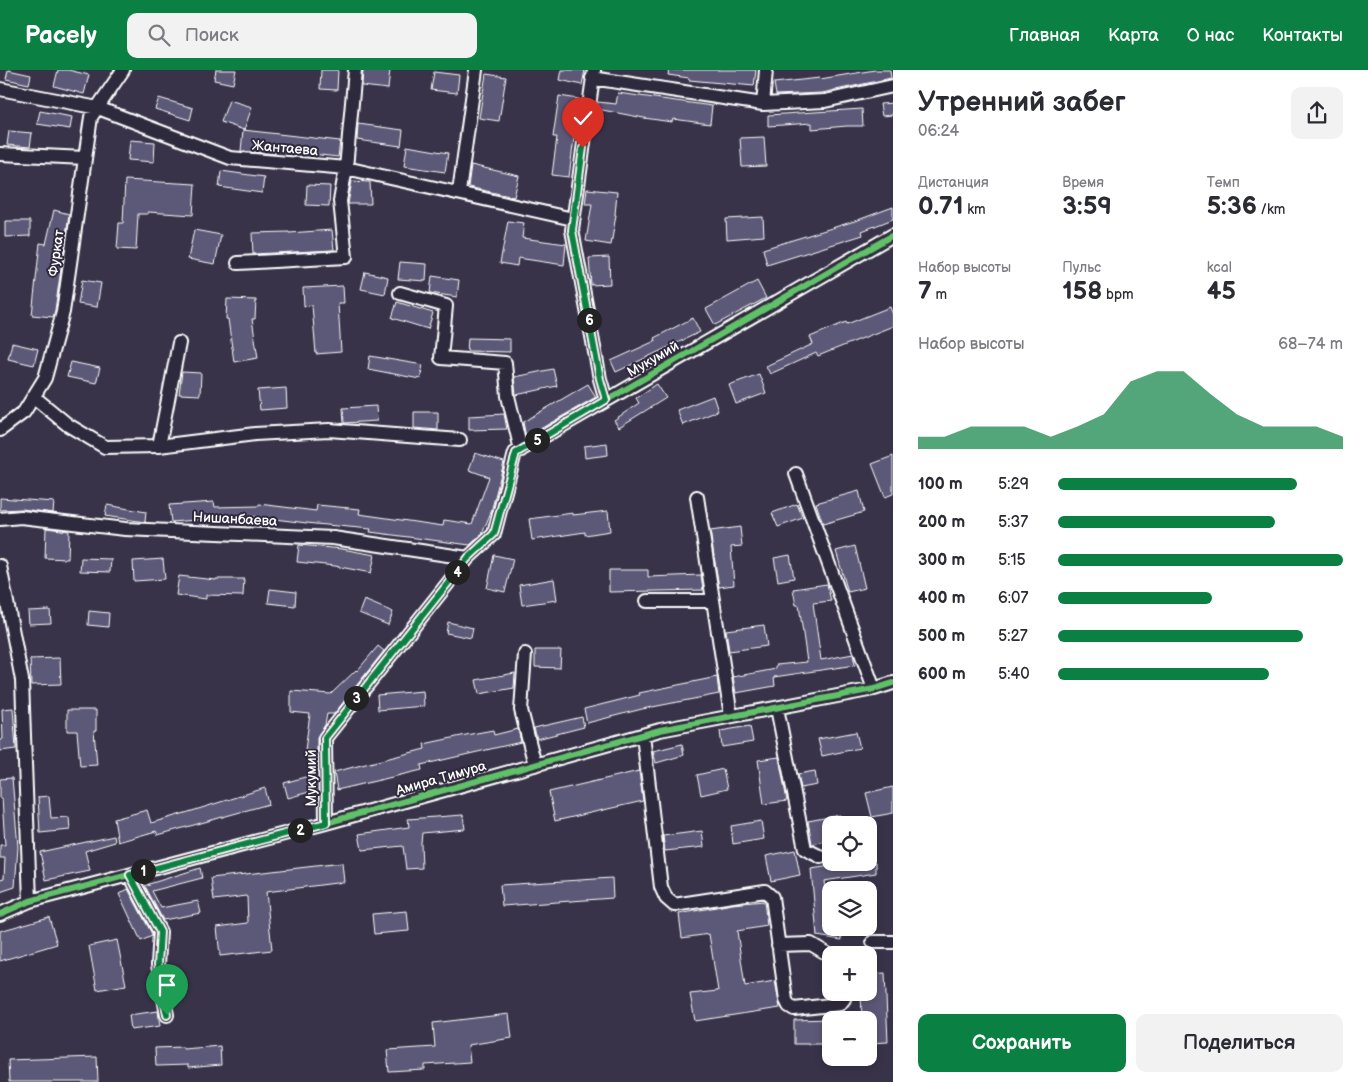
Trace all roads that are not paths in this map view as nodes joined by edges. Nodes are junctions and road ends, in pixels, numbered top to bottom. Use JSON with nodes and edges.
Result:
{"nodes":[{"id":1,"x":123,"y":70,"type":"edge"},
{"id":2,"x":355,"y":70,"type":"edge"},
{"id":3,"x":476,"y":70,"type":"edge"},
{"id":4,"x":766,"y":70,"type":"edge"},
{"id":5,"x":593,"y":74,"type":"edge"},
{"id":6,"x":893,"y":86,"type":"edge"},
{"id":7,"x":0,"y":89,"type":"edge"},
{"id":8,"x":763,"y":104,"type":"junction"},
{"id":9,"x":98,"y":108,"type":"junction"},
{"id":10,"x":0,"y":154,"type":"edge"},
{"id":11,"x":85,"y":158,"type":"junction"},
{"id":12,"x":346,"y":168,"type":"junction"},
{"id":13,"x":458,"y":192,"type":"junction"},
{"id":14,"x":574,"y":219,"type":"junction"},
{"id":15,"x":893,"y":235,"type":"edge"},
{"id":16,"x":238,"y":263,"type":"dead end"},
{"id":17,"x":400,"y":293,"type":"dead end"},
{"id":18,"x":179,"y":343,"type":"dead end"},
{"id":19,"x":34,"y":397,"type":"junction"},
{"id":20,"x":606,"y":400,"type":"junction"},
{"id":21,"x":0,"y":430,"type":"edge"},
{"id":22,"x":460,"y":440,"type":"dead end"},
{"id":23,"x":159,"y":446,"type":"junction"},
{"id":24,"x":521,"y":450,"type":"junction"},
{"id":25,"x":796,"y":474,"type":"dead end"},
{"id":26,"x":697,"y":497,"type":"dead end"},
{"id":27,"x":0,"y":519,"type":"edge"},
{"id":28,"x":468,"y":558,"type":"junction"},
{"id":29,"x":0,"y":566,"type":"edge"},
{"id":30,"x":647,"y":601,"type":"dead end"},
{"id":31,"x":713,"y":601,"type":"junction"},
{"id":32,"x":526,"y":654,"type":"dead end"},
{"id":33,"x":893,"y":683,"type":"edge"},
{"id":34,"x":874,"y":689,"type":"junction"},
{"id":35,"x":777,"y":708,"type":"junction"},
{"id":36,"x":731,"y":716,"type":"junction"},
{"id":37,"x":643,"y":735,"type":"junction"},
{"id":38,"x":535,"y":765,"type":"junction"},
{"id":39,"x":326,"y":823,"type":"junction"},
{"id":40,"x":821,"y":858,"type":"dead end"},
{"id":41,"x":130,"y":875,"type":"junction"},
{"id":42,"x":30,"y":901,"type":"junction"},
{"id":43,"x":0,"y":914,"type":"edge"},
{"id":44,"x":873,"y":942,"type":"dead end"},
{"id":45,"x":893,"y":942,"type":"edge"},
{"id":46,"x":778,"y":945,"type":"junction"},
{"id":47,"x":822,"y":951,"type":"edge"},
{"id":48,"x":842,"y":1001,"type":"edge"},
{"id":49,"x":167,"y":1015,"type":"dead end"}],
"edges":[{"from":1,"to":9,"type":"street","name":"Фуркат"},
{"from":2,"to":12,"type":"street"},
{"from":3,"to":13,"type":"street"},
{"from":4,"to":8,"type":"street"},
{"from":5,"to":8,"type":"street"},
{"from":5,"to":14,"type":"street"},
{"from":6,"to":8,"type":"street"},
{"from":7,"to":9,"type":"street","name":"Жантаева"},
{"from":9,"to":11,"type":"street","name":"Фуркат"},
{"from":9,"to":12,"type":"street","name":"Жантаева"},
{"from":10,"to":11,"type":"street"},
{"from":11,"to":19,"type":"street","name":"Фуркат"},
{"from":12,"to":13,"type":"street","name":"Жантаева"},
{"from":12,"to":16,"type":"street"},
{"from":13,"to":14,"type":"street","name":"Жантаева"},
{"from":14,"to":20,"type":"street"},
{"from":15,"to":20,"type":"street","name":"Мукумий"},
{"from":17,"to":24,"type":"street"},
{"from":18,"to":23,"type":"street"},
{"from":19,"to":21,"type":"street","name":"Фуркат"},
{"from":19,"to":23,"type":"street"},
{"from":20,"to":24,"type":"street","name":"Мукумий"},
{"from":22,"to":23,"type":"street"},
{"from":24,"to":28,"type":"street","name":"Мукумий"},
{"from":25,"to":34,"type":"street"},
{"from":26,"to":31,"type":"street"},
{"from":27,"to":28,"type":"street","name":"Нишанбаева"},
{"from":28,"to":39,"type":"street","name":"Мукумий"},
{"from":29,"to":42,"type":"street"},
{"from":30,"to":31,"type":"street"},
{"from":31,"to":36,"type":"street"},
{"from":32,"to":38,"type":"street"},
{"from":33,"to":34,"type":"street","name":"Амира Тимура"},
{"from":34,"to":35,"type":"street","name":"Амира Тимура"},
{"from":35,"to":36,"type":"street","name":"Амира Тимура"},
{"from":35,"to":40,"type":"street"},
{"from":36,"to":37,"type":"street","name":"Амира Тимура"},
{"from":37,"to":38,"type":"street","name":"Амира Тимура"},
{"from":37,"to":46,"type":"street"},
{"from":38,"to":39,"type":"street","name":"Амира Тимура"},
{"from":39,"to":41,"type":"street","name":"Амира Тимура"},
{"from":41,"to":42,"type":"street","name":"Амира Тимура"},
{"from":41,"to":49,"type":"street"},
{"from":42,"to":43,"type":"street","name":"Амира Тимура"},
{"from":44,"to":45,"type":"street"},
{"from":46,"to":47,"type":"street"},
{"from":46,"to":48,"type":"street"}]}
